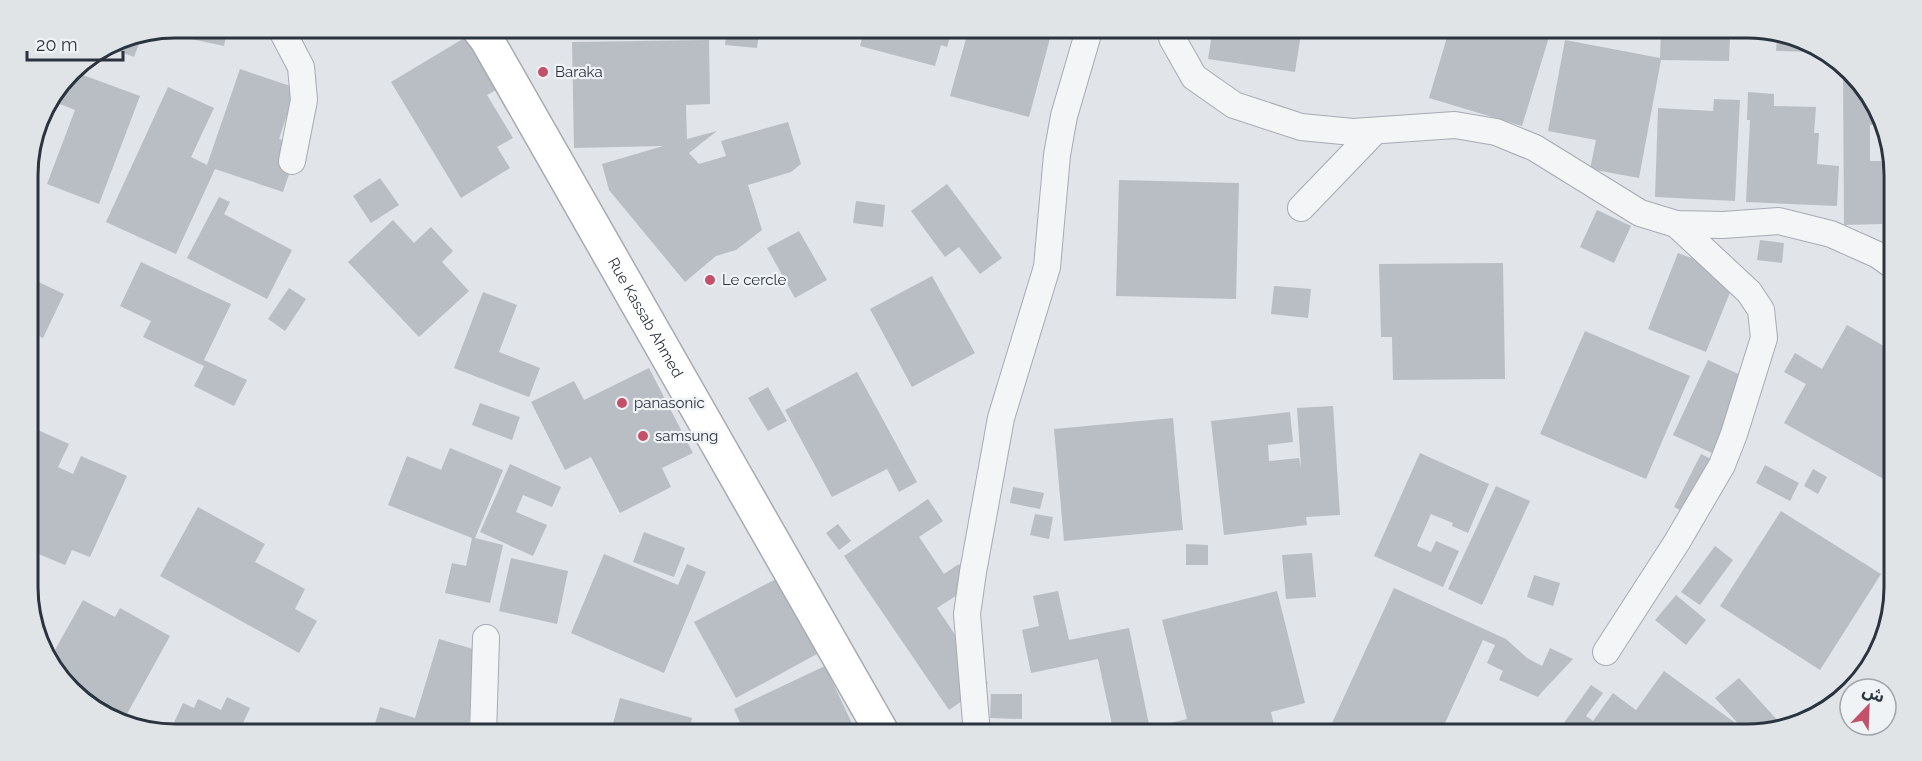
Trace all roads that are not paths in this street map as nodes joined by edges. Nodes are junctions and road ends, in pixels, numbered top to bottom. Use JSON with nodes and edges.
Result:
{"nodes":[{"id":1,"x":286,"y":38,"type":"edge"},
{"id":2,"x":485,"y":38,"type":"edge"},
{"id":3,"x":1087,"y":38,"type":"edge"},
{"id":4,"x":1172,"y":38,"type":"edge"},
{"id":5,"x":1375,"y":131,"type":"junction"},
{"id":6,"x":292,"y":161,"type":"dead end"},
{"id":7,"x":1301,"y":208,"type":"dead end"},
{"id":8,"x":1676,"y":224,"type":"junction"},
{"id":9,"x":1884,"y":259,"type":"edge"},
{"id":10,"x":486,"y":638,"type":"dead end"},
{"id":11,"x":1606,"y":652,"type":"dead end"},
{"id":12,"x":976,"y":723,"type":"edge"},
{"id":13,"x":483,"y":724,"type":"edge"},
{"id":14,"x":877,"y":724,"type":"edge"}],
"edges":[{"from":1,"to":6,"type":"street"},
{"from":2,"to":14,"type":"street","name":"Rue Kassab Ahmed"},
{"from":3,"to":12,"type":"street"},
{"from":4,"to":5,"type":"street"},
{"from":5,"to":7,"type":"street"},
{"from":5,"to":8,"type":"street"},
{"from":8,"to":9,"type":"street"},
{"from":8,"to":11,"type":"street"},
{"from":10,"to":13,"type":"street"}]}
